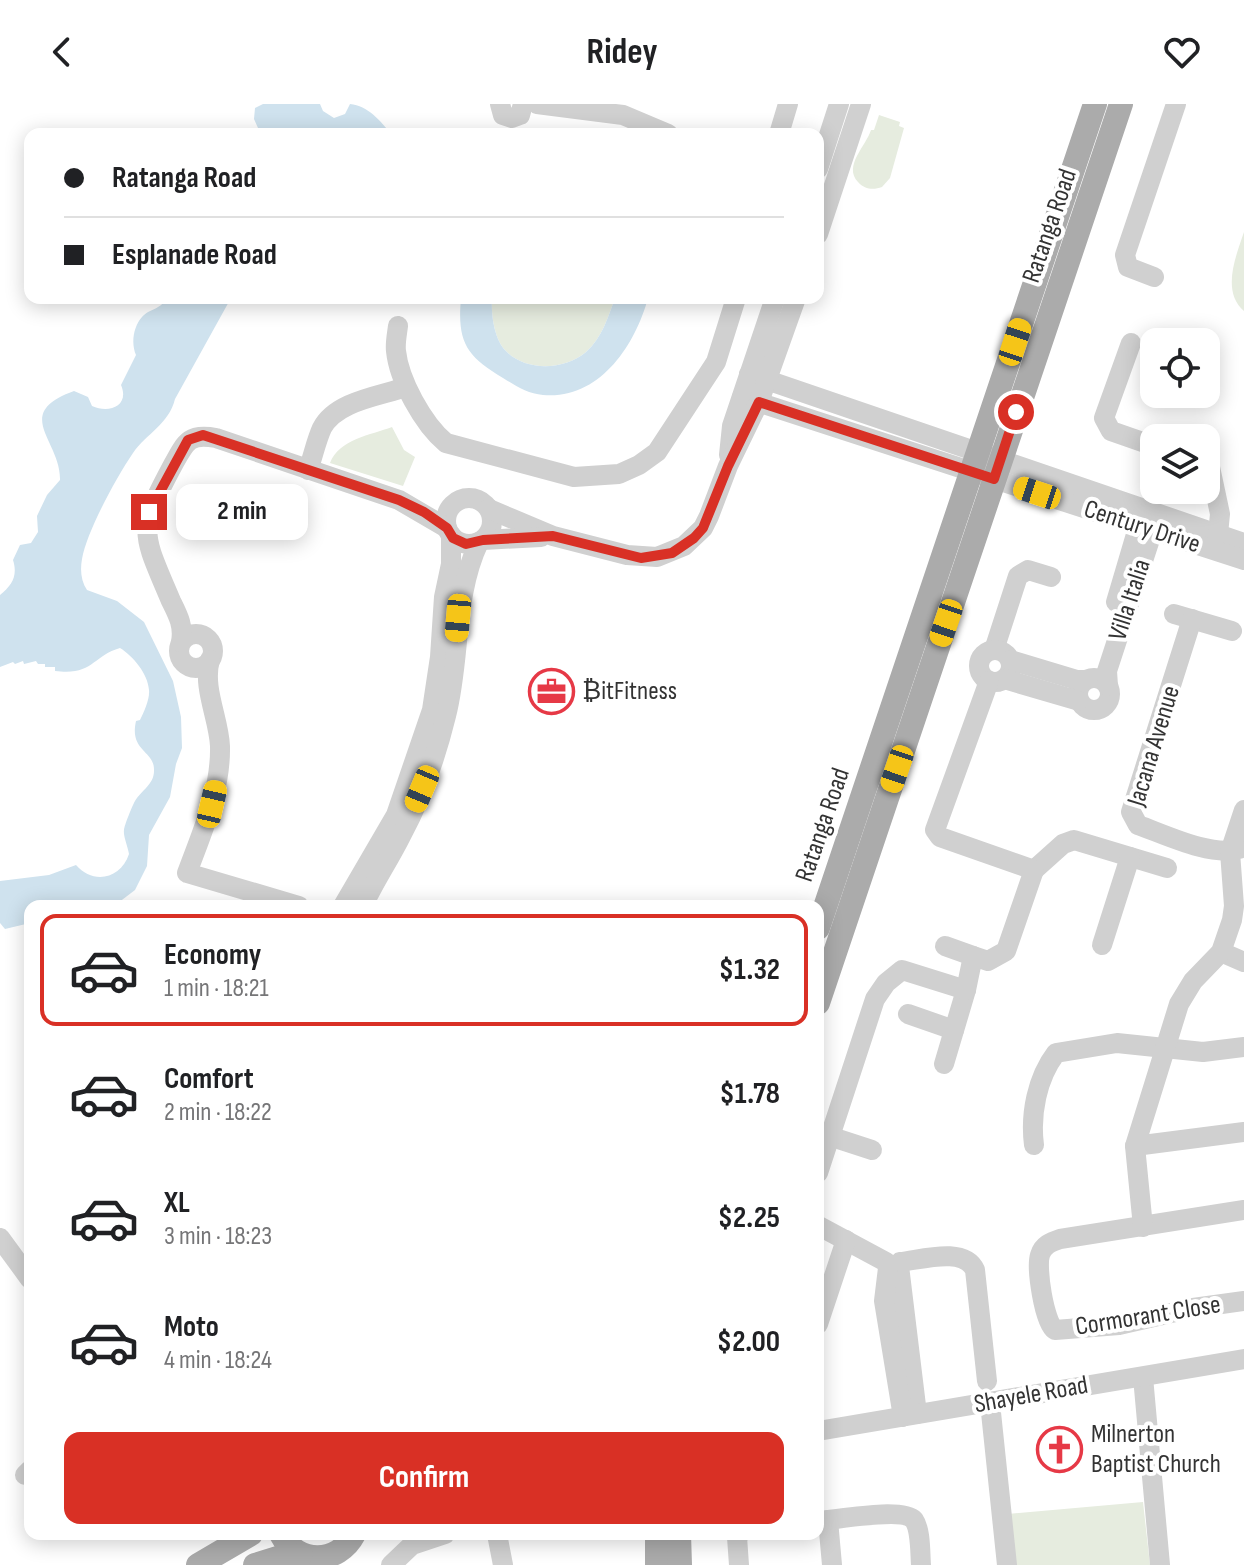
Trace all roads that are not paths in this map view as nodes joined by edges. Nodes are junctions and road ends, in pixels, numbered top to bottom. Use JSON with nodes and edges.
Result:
{"nodes":[{"id":1,"x":500,"y":104,"type":"edge"},
{"id":2,"x":523,"y":104,"type":"edge"},
{"id":3,"x":537,"y":104,"type":"edge"},
{"id":4,"x":788,"y":104,"type":"edge"},
{"id":5,"x":839,"y":104,"type":"edge"},
{"id":6,"x":861,"y":104,"type":"edge"},
{"id":7,"x":1095,"y":104,"type":"edge"},
{"id":8,"x":1121,"y":104,"type":"edge"},
{"id":9,"x":1176,"y":104,"type":"edge"},
{"id":10,"x":653,"y":128,"type":"edge"},
{"id":11,"x":781,"y":128,"type":"edge"},
{"id":12,"x":824,"y":150,"type":"edge"},
{"id":13,"x":824,"y":216,"type":"edge"},
{"id":14,"x":1154,"y":277,"type":"dead end"},
{"id":15,"x":734,"y":304,"type":"edge"},
{"id":16,"x":774,"y":304,"type":"edge"},
{"id":17,"x":793,"y":304,"type":"edge"},
{"id":18,"x":398,"y":326,"type":"dead end"},
{"id":19,"x":1131,"y":343,"type":"dead end"},
{"id":20,"x":758,"y":377,"type":"junction"},
{"id":21,"x":406,"y":387,"type":"junction"},
{"id":22,"x":750,"y":400,"type":"junction"},
{"id":23,"x":1140,"y":441,"type":"edge"},
{"id":24,"x":986,"y":466,"type":"junction"},
{"id":25,"x":312,"y":472,"type":"junction"},
{"id":26,"x":399,"y":500,"type":"junction"},
{"id":27,"x":458,"y":501,"type":"junction"},
{"id":28,"x":1218,"y":504,"type":"edge"},
{"id":29,"x":489,"y":509,"type":"junction"},
{"id":30,"x":1148,"y":520,"type":"junction"},
{"id":31,"x":449,"y":532,"type":"junction"},
{"id":32,"x":1218,"y":534,"type":"junction"},
{"id":33,"x":553,"y":536,"type":"junction"},
{"id":34,"x":481,"y":541,"type":"junction"},
{"id":35,"x":1244,"y":543,"type":"edge"},
{"id":36,"x":1244,"y":560,"type":"edge"},
{"id":37,"x":1051,"y":577,"type":"dead end"},
{"id":38,"x":1232,"y":631,"type":"dead end"},
{"id":39,"x":187,"y":634,"type":"junction"},
{"id":40,"x":202,"y":664,"type":"junction"},
{"id":41,"x":999,"y":668,"type":"junction"},
{"id":42,"x":1043,"y":680,"type":"junction"},
{"id":43,"x":1095,"y":681,"type":"junction"},
{"id":44,"x":1079,"y":701,"type":"junction"},
{"id":45,"x":1244,"y":810,"type":"edge"},
{"id":46,"x":1237,"y":849,"type":"edge"},
{"id":47,"x":1130,"y":857,"type":"junction"},
{"id":48,"x":1167,"y":868,"type":"dead end"},
{"id":49,"x":1034,"y":870,"type":"junction"},
{"id":50,"x":279,"y":900,"type":"edge"},
{"id":51,"x":348,"y":900,"type":"edge"},
{"id":52,"x":366,"y":900,"type":"edge"},
{"id":53,"x":824,"y":912,"type":"edge"},
{"id":54,"x":1102,"y":945,"type":"dead end"},
{"id":55,"x":945,"y":946,"type":"dead end"},
{"id":56,"x":1221,"y":952,"type":"junction"},
{"id":57,"x":973,"y":956,"type":"junction"},
{"id":58,"x":1244,"y":962,"type":"edge"},
{"id":59,"x":824,"y":984,"type":"edge"},
{"id":60,"x":966,"y":990,"type":"junction"},
{"id":61,"x":908,"y":1014,"type":"dead end"},
{"id":62,"x":954,"y":1030,"type":"junction"},
{"id":63,"x":1244,"y":1047,"type":"edge"},
{"id":64,"x":1165,"y":1048,"type":"junction"},
{"id":65,"x":944,"y":1064,"type":"dead end"},
{"id":66,"x":1244,"y":1132,"type":"edge"},
{"id":67,"x":829,"y":1136,"type":"junction"},
{"id":68,"x":1034,"y":1145,"type":"dead end"},
{"id":69,"x":1135,"y":1146,"type":"junction"},
{"id":70,"x":872,"y":1150,"type":"dead end"},
{"id":71,"x":824,"y":1153,"type":"edge"},
{"id":72,"x":1244,"y":1210,"type":"edge"},
{"id":73,"x":824,"y":1226,"type":"edge"},
{"id":74,"x":1143,"y":1227,"type":"junction"},
{"id":75,"x":0,"y":1238,"type":"edge"},
{"id":76,"x":846,"y":1240,"type":"junction"},
{"id":77,"x":893,"y":1264,"type":"junction"},
{"id":78,"x":24,"y":1271,"type":"edge"},
{"id":79,"x":1244,"y":1301,"type":"edge"},
{"id":80,"x":824,"y":1306,"type":"edge"},
{"id":81,"x":1244,"y":1359,"type":"edge"},
{"id":82,"x":1143,"y":1377,"type":"junction"},
{"id":83,"x":987,"y":1381,"type":"dead end"},
{"id":84,"x":990,"y":1403,"type":"junction"},
{"id":85,"x":910,"y":1415,"type":"junction"},
{"id":86,"x":824,"y":1430,"type":"edge"},
{"id":87,"x":824,"y":1521,"type":"edge"},
{"id":88,"x":824,"y":1526,"type":"edge"},
{"id":89,"x":241,"y":1540,"type":"edge"},
{"id":90,"x":285,"y":1540,"type":"edge"},
{"id":91,"x":350,"y":1540,"type":"edge"},
{"id":92,"x":427,"y":1540,"type":"edge"},
{"id":93,"x":498,"y":1540,"type":"edge"},
{"id":94,"x":657,"y":1540,"type":"edge"},
{"id":95,"x":679,"y":1540,"type":"edge"},
{"id":96,"x":737,"y":1540,"type":"edge"},
{"id":97,"x":301,"y":1555,"type":"junction"},
{"id":98,"x":198,"y":1565,"type":"edge"},
{"id":99,"x":255,"y":1565,"type":"edge"},
{"id":100,"x":391,"y":1565,"type":"edge"},
{"id":101,"x":503,"y":1565,"type":"edge"},
{"id":102,"x":657,"y":1565,"type":"edge"},
{"id":103,"x":680,"y":1565,"type":"edge"},
{"id":104,"x":739,"y":1565,"type":"edge"},
{"id":105,"x":832,"y":1565,"type":"edge"},
{"id":106,"x":921,"y":1565,"type":"edge"},
{"id":107,"x":1007,"y":1565,"type":"edge"},
{"id":108,"x":1160,"y":1565,"type":"edge"}],
"edges":[{"from":1,"to":2,"type":"street"},
{"from":3,"to":10,"type":"street"},
{"from":4,"to":11,"type":"street"},
{"from":5,"to":12,"type":"street"},
{"from":6,"to":13,"type":"street"},
{"from":7,"to":24,"type":"main road","name":"Ratanga Road"},
{"from":8,"to":24,"type":"main road","name":"Ratanga Road"},
{"from":9,"to":14,"type":"street"},
{"from":15,"to":21,"type":"street"},
{"from":16,"to":20,"type":"street"},
{"from":17,"to":20,"type":"street"},
{"from":18,"to":21,"type":"street"},
{"from":19,"to":23,"type":"street"},
{"from":20,"to":22,"type":"street"},
{"from":20,"to":24,"type":"street"},
{"from":21,"to":25,"type":"street"},
{"from":22,"to":24,"type":"street"},
{"from":22,"to":33,"type":"street"},
{"from":24,"to":30,"type":"street","name":"Century Drive"},
{"from":24,"to":53,"type":"main road","name":"Ratanga Road"},
{"from":24,"to":59,"type":"main road","name":"Ratanga Road"},
{"from":25,"to":26,"type":"street"},
{"from":25,"to":39,"type":"street"},
{"from":26,"to":27,"type":"street"},
{"from":26,"to":31,"type":"street"},
{"from":27,"to":29,"type":"street"},
{"from":27,"to":31,"type":"street"},
{"from":28,"to":32,"type":"street"},
{"from":29,"to":33,"type":"street"},
{"from":29,"to":34,"type":"street"},
{"from":30,"to":32,"type":"street","name":"Century Drive"},
{"from":30,"to":36,"type":"street","name":"Century Drive"},
{"from":30,"to":43,"type":"street","name":"Villa Italia"},
{"from":31,"to":34,"type":"street"},
{"from":31,"to":51,"type":"street"},
{"from":32,"to":35,"type":"street","name":"Century Drive"},
{"from":33,"to":34,"type":"street"},
{"from":34,"to":52,"type":"street"},
{"from":37,"to":41,"type":"street"},
{"from":38,"to":46,"type":"street","name":"Jacana Avenue"},
{"from":39,"to":40,"type":"street"},
{"from":39,"to":40,"type":"street"},
{"from":40,"to":50,"type":"street"},
{"from":41,"to":42,"type":"street"},
{"from":41,"to":49,"type":"street"},
{"from":42,"to":43,"type":"street"},
{"from":42,"to":44,"type":"street"},
{"from":43,"to":44,"type":"street"},
{"from":43,"to":44,"type":"street"},
{"from":45,"to":46,"type":"street"},
{"from":46,"to":56,"type":"street"},
{"from":47,"to":48,"type":"street"},
{"from":47,"to":49,"type":"street"},
{"from":47,"to":54,"type":"street"},
{"from":49,"to":57,"type":"street"},
{"from":55,"to":57,"type":"street"},
{"from":56,"to":58,"type":"street"},
{"from":56,"to":64,"type":"street"},
{"from":57,"to":60,"type":"street"},
{"from":60,"to":62,"type":"street"},
{"from":60,"to":67,"type":"street"},
{"from":61,"to":62,"type":"street"},
{"from":62,"to":65,"type":"street"},
{"from":63,"to":64,"type":"street"},
{"from":64,"to":68,"type":"street"},
{"from":64,"to":69,"type":"street"},
{"from":66,"to":69,"type":"street"},
{"from":67,"to":70,"type":"street"},
{"from":67,"to":71,"type":"street"},
{"from":69,"to":74,"type":"street"},
{"from":72,"to":74,"type":"street","name":"Cormorant Close"},
{"from":73,"to":76,"type":"street"},
{"from":74,"to":79,"type":"street","name":"Cormorant Close"},
{"from":75,"to":78,"type":"street"},
{"from":76,"to":77,"type":"street"},
{"from":76,"to":80,"type":"street"},
{"from":77,"to":83,"type":"street"},
{"from":77,"to":85,"type":"street"},
{"from":81,"to":82,"type":"street","name":"Shayele Road"},
{"from":82,"to":84,"type":"street","name":"Shayele Road"},
{"from":82,"to":108,"type":"street"},
{"from":84,"to":85,"type":"street","name":"Shayele Road"},
{"from":84,"to":107,"type":"street"},
{"from":85,"to":86,"type":"street","name":"Shayele Road"},
{"from":87,"to":106,"type":"street"},
{"from":88,"to":105,"type":"street"},
{"from":89,"to":98,"type":"main road"},
{"from":90,"to":97,"type":"main road"},
{"from":91,"to":97,"type":"main road"},
{"from":92,"to":100,"type":"street"},
{"from":93,"to":101,"type":"street"},
{"from":94,"to":102,"type":"main road"},
{"from":95,"to":103,"type":"main road"},
{"from":96,"to":104,"type":"street"},
{"from":97,"to":99,"type":"main road"}]}
